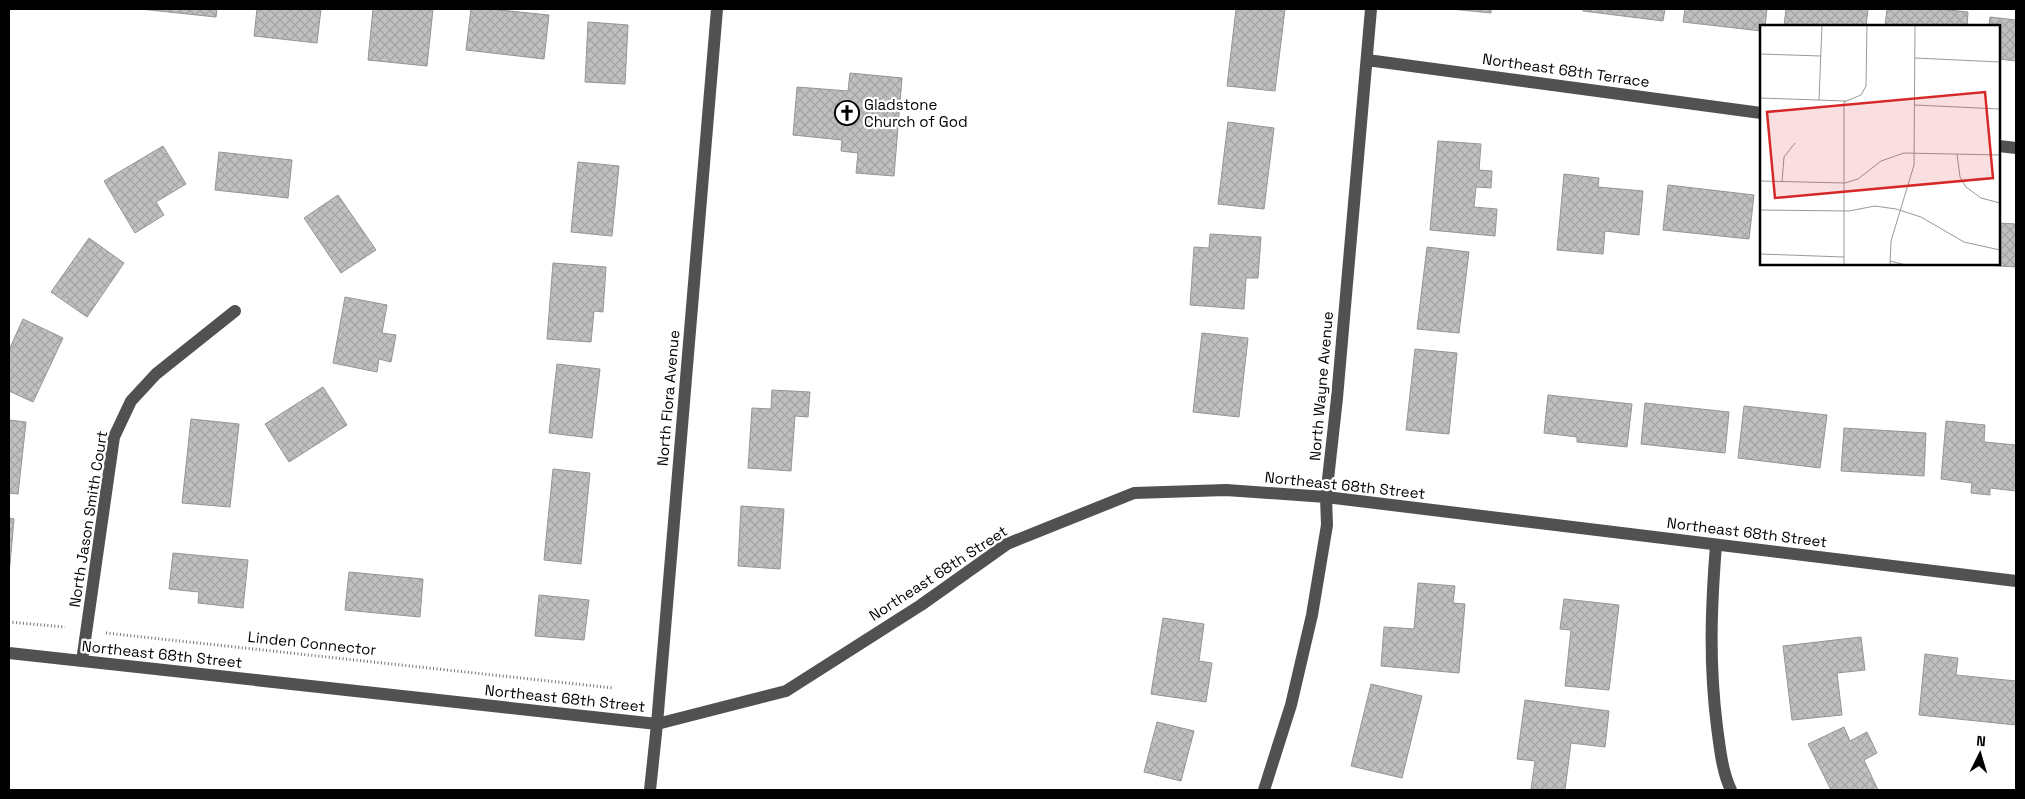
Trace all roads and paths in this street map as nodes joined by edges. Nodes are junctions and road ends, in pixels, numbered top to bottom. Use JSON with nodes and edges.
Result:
{"nodes":[{"id":1,"x":717,"y":9,"type":"edge"},
{"id":2,"x":1371,"y":9,"type":"edge"},
{"id":3,"x":1367,"y":60,"type":"junction"},
{"id":4,"x":1760,"y":113,"type":"edge"},
{"id":5,"x":2000,"y":146,"type":"edge"},
{"id":6,"x":2016,"y":148,"type":"edge"},
{"id":7,"x":235,"y":311,"type":"dead end"},
{"id":8,"x":1326,"y":497,"type":"junction"},
{"id":9,"x":1716,"y":545,"type":"junction"},
{"id":10,"x":2016,"y":581,"type":"edge"},
{"id":11,"x":9,"y":622,"type":"edge"},
{"id":12,"x":87,"y":630,"type":"junction"},
{"id":13,"x":9,"y":653,"type":"edge"},
{"id":14,"x":82,"y":661,"type":"junction"},
{"id":15,"x":613,"y":688,"type":"dead end"},
{"id":16,"x":657,"y":724,"type":"junction"},
{"id":17,"x":650,"y":790,"type":"edge"},
{"id":18,"x":1264,"y":790,"type":"edge"},
{"id":19,"x":1731,"y":790,"type":"edge"}],
"edges":[{"from":1,"to":16,"type":"street","name":"North Flora Avenue"},
{"from":2,"to":3,"type":"street","name":"North Wayne Avenue"},
{"from":3,"to":4,"type":"street","name":"Northeast 68th Terrace"},
{"from":3,"to":8,"type":"street","name":"North Wayne Avenue"},
{"from":5,"to":6,"type":"street"},
{"from":7,"to":12,"type":"street","name":"North Jason Smith Court"},
{"from":8,"to":9,"type":"street","name":"Northeast 68th Street"},
{"from":8,"to":16,"type":"street","name":"Northeast 68th Street"},
{"from":8,"to":18,"type":"street","name":"North Wayne Avenue"},
{"from":9,"to":10,"type":"street","name":"Northeast 68th Street"},
{"from":9,"to":19,"type":"street"},
{"from":11,"to":12,"type":"path","name":"Linden Connector"},
{"from":12,"to":14,"type":"street","name":"North Jason Smith Court"},
{"from":12,"to":15,"type":"path","name":"Linden Connector"},
{"from":13,"to":14,"type":"street","name":"Northeast 68th Street"},
{"from":14,"to":16,"type":"street","name":"Northeast 68th Street"},
{"from":16,"to":17,"type":"street","name":"North Flora Avenue"}]}
